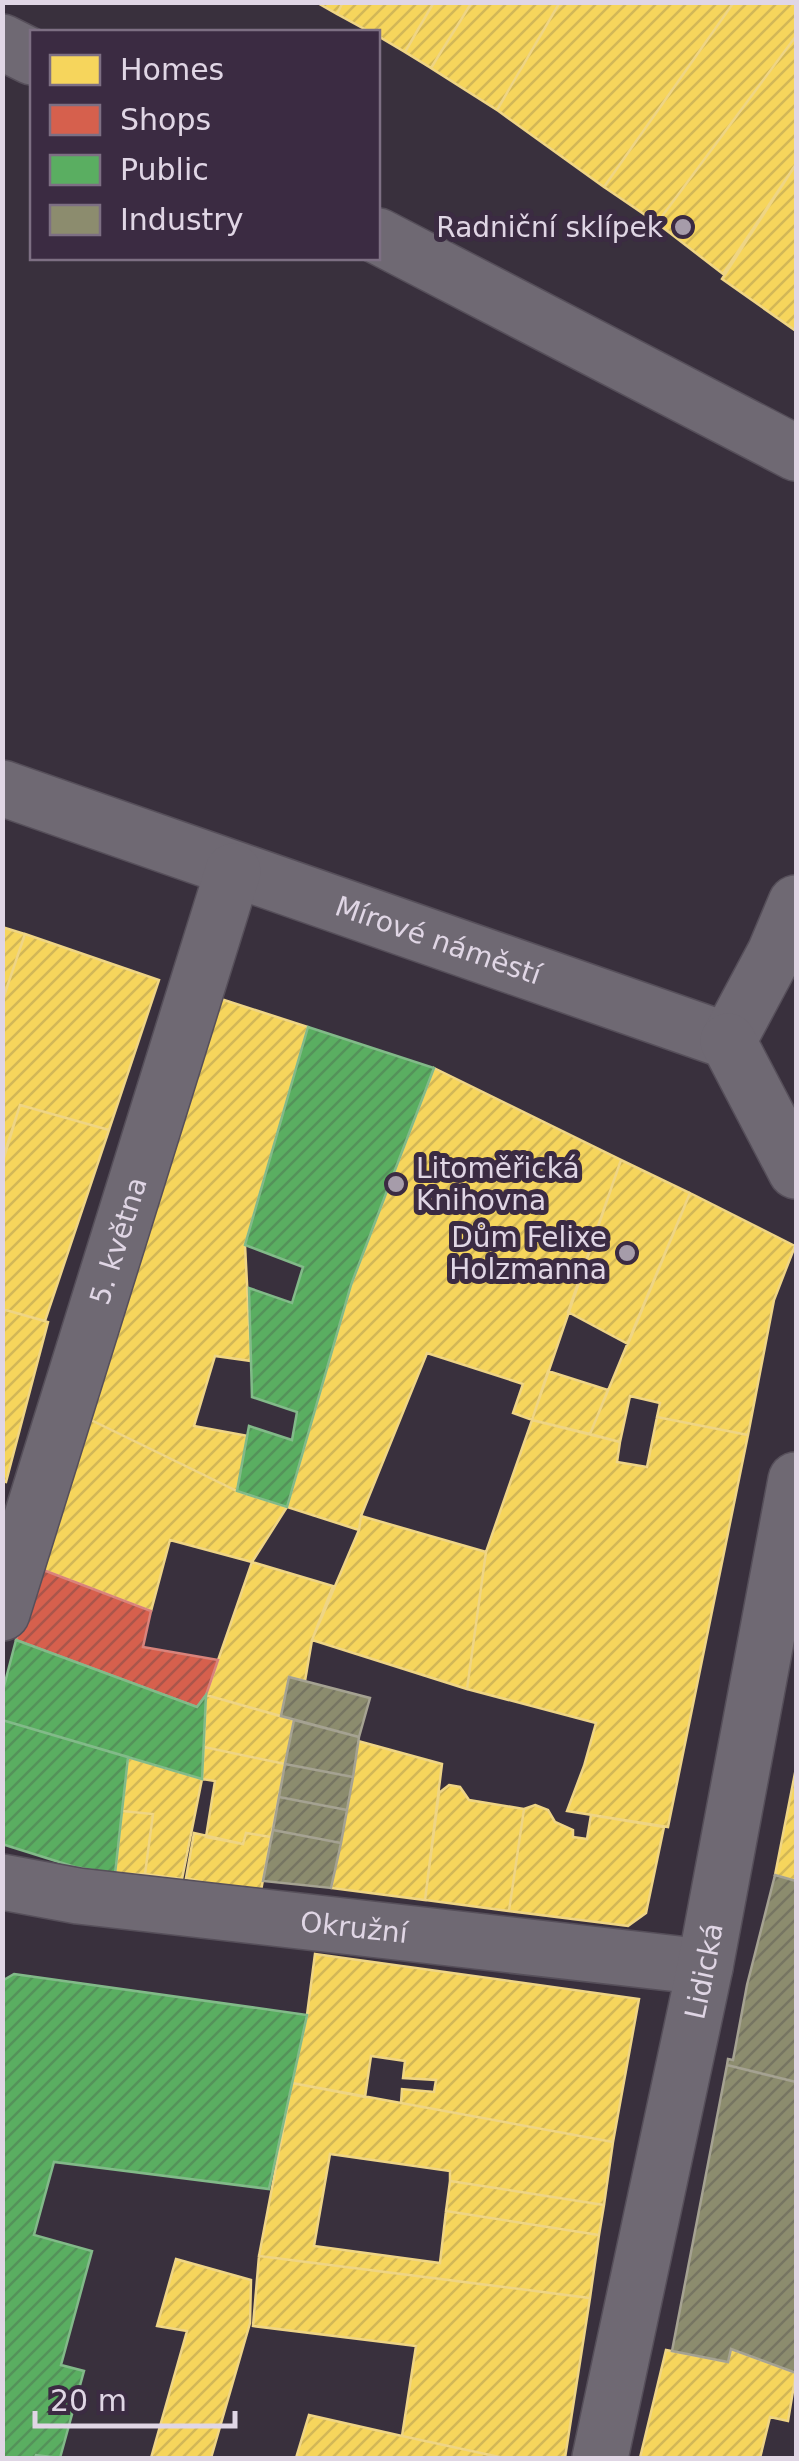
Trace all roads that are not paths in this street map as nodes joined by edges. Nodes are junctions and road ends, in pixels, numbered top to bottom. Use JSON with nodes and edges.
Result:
{"nodes":[{"id":1,"x":2,"y":42,"type":"edge"},
{"id":2,"x":30,"y":56,"type":"edge"},
{"id":3,"x":380,"y":237,"type":"edge"},
{"id":4,"x":796,"y":453,"type":"edge"},
{"id":5,"x":2,"y":788,"type":"edge"},
{"id":6,"x":233,"y":871,"type":"junction"},
{"id":7,"x":796,"y":902,"type":"edge"},
{"id":8,"x":728,"y":1041,"type":"junction"},
{"id":9,"x":796,"y":1171,"type":"edge"},
{"id":10,"x":796,"y":1480,"type":"edge"},
{"id":11,"x":2,"y":1613,"type":"edge"},
{"id":12,"x":2,"y":1882,"type":"edge"},
{"id":13,"x":706,"y":1967,"type":"junction"},
{"id":14,"x":600,"y":2458,"type":"edge"}],
"edges":[{"from":1,"to":2,"type":"street"},
{"from":3,"to":4,"type":"street"},
{"from":5,"to":6,"type":"street","name":"Mírové náměstí"},
{"from":6,"to":8,"type":"street","name":"Mírové náměstí"},
{"from":6,"to":11,"type":"street","name":"5. května"},
{"from":7,"to":8,"type":"street"},
{"from":8,"to":9,"type":"street"},
{"from":10,"to":13,"type":"street","name":"Lidická"},
{"from":12,"to":13,"type":"street","name":"Okružní"},
{"from":13,"to":14,"type":"street","name":"Lidická"}]}
